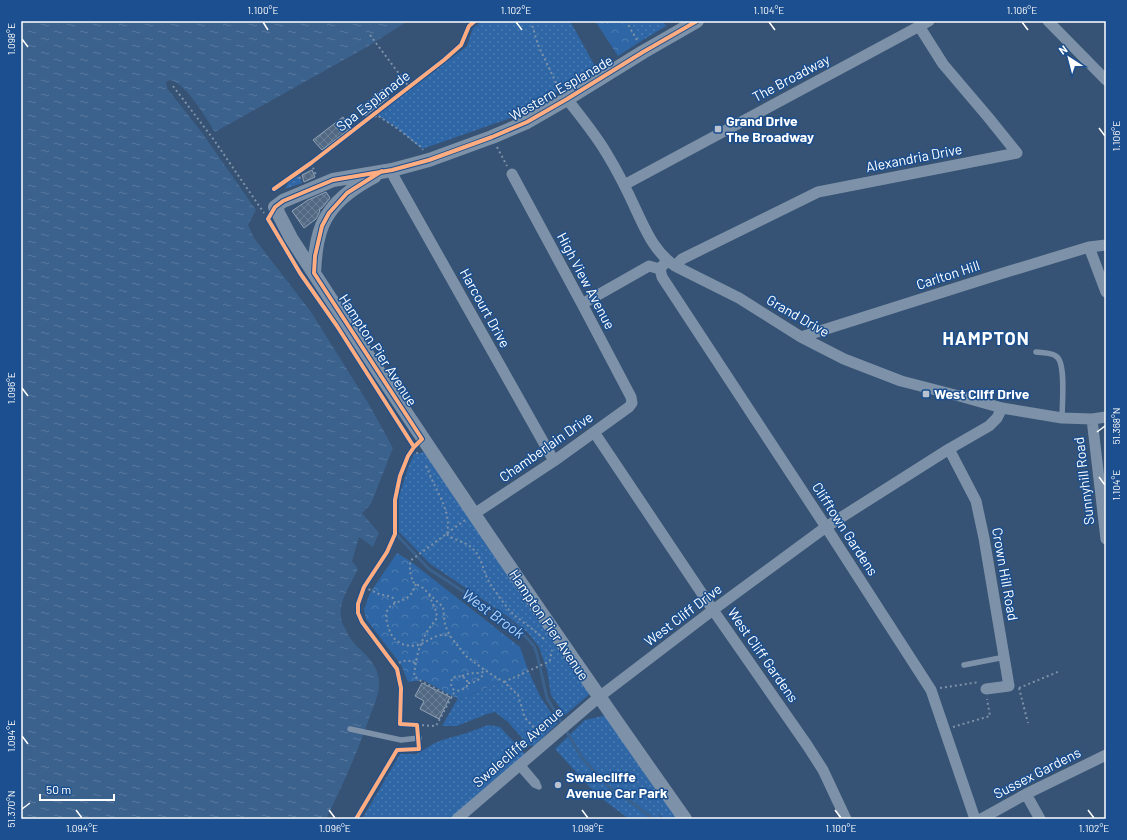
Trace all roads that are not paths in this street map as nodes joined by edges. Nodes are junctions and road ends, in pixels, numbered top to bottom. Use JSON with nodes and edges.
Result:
{"nodes":[{"id":1,"x":697,"y":21,"type":"edge"},
{"id":2,"x":929,"y":21,"type":"edge"},
{"id":3,"x":1048,"y":21,"type":"edge"},
{"id":4,"x":919,"y":26,"type":"junction"},
{"id":5,"x":1106,"y":80,"type":"edge"},
{"id":6,"x":567,"y":99,"type":"junction"},
{"id":7,"x":387,"y":170,"type":"junction"},
{"id":8,"x":512,"y":174,"type":"road end"},
{"id":9,"x":333,"y":180,"type":"junction"},
{"id":10,"x":624,"y":184,"type":"junction"},
{"id":11,"x":343,"y":197,"type":"junction"},
{"id":12,"x":269,"y":210,"type":"joint"},
{"id":13,"x":291,"y":238,"type":"junction"},
{"id":14,"x":317,"y":245,"type":"junction"},
{"id":15,"x":1106,"y":245,"type":"edge"},
{"id":16,"x":1089,"y":247,"type":"junction"},
{"id":17,"x":671,"y":263,"type":"junction"},
{"id":18,"x":660,"y":269,"type":"junction"},
{"id":19,"x":314,"y":273,"type":"junction"},
{"id":20,"x":1106,"y":292,"type":"edge"},
{"id":21,"x":582,"y":304,"type":"junction"},
{"id":22,"x":801,"y":338,"type":"junction"},
{"id":23,"x":1036,"y":352,"type":"dead end"},
{"id":24,"x":632,"y":403,"type":"joint"},
{"id":25,"x":1002,"y":408,"type":"junction"},
{"id":26,"x":1106,"y":417,"type":"edge"},
{"id":27,"x":1062,"y":418,"type":"junction"},
{"id":28,"x":1092,"y":419,"type":"junction"},
{"id":29,"x":594,"y":432,"type":"junction"},
{"id":30,"x":949,"y":449,"type":"junction"},
{"id":31,"x":554,"y":461,"type":"junction"},
{"id":32,"x":474,"y":514,"type":"junction"},
{"id":33,"x":826,"y":527,"type":"junction"},
{"id":34,"x":1106,"y":539,"type":"edge"},
{"id":35,"x":713,"y":610,"type":"junction"},
{"id":36,"x":1005,"y":657,"type":"junction"},
{"id":37,"x":964,"y":666,"type":"dead end"},
{"id":38,"x":986,"y":689,"type":"road end"},
{"id":39,"x":599,"y":697,"type":"junction"},
{"id":40,"x":350,"y":729,"type":"dead end"},
{"id":41,"x":419,"y":738,"type":"road end"},
{"id":42,"x":1106,"y":755,"type":"edge"},
{"id":43,"x":1026,"y":794,"type":"junction"},
{"id":44,"x":457,"y":819,"type":"edge"},
{"id":45,"x":685,"y":819,"type":"edge"},
{"id":46,"x":846,"y":819,"type":"edge"},
{"id":47,"x":975,"y":819,"type":"edge"},
{"id":48,"x":981,"y":819,"type":"edge"},
{"id":49,"x":1040,"y":819,"type":"edge"}],
"edges":[{"from":1,"to":6,"type":"street","name":"Western Esplanade"},
{"from":2,"to":4,"type":"street","name":"The Broadway"},
{"from":3,"to":5,"type":"street"},
{"from":4,"to":10,"type":"street","name":"The Broadway"},
{"from":4,"to":17,"type":"street","name":"Alexandria Drive"},
{"from":6,"to":7,"type":"street","name":"Western Esplanade"},
{"from":6,"to":10,"type":"street","name":"Grand Drive"},
{"from":7,"to":9,"type":"street","name":"Western Esplanade"},
{"from":7,"to":11,"type":"street","name":"Western Esplanade"},
{"from":7,"to":31,"type":"street","name":"Harcourt Drive"},
{"from":8,"to":21,"type":"street","name":"High View Avenue"},
{"from":9,"to":11,"type":"street"},
{"from":9,"to":12,"type":"street","name":"Western Esplanade"},
{"from":10,"to":17,"type":"street","name":"Grand Drive"},
{"from":11,"to":14,"type":"street","name":"Western Esplanade"},
{"from":12,"to":13,"type":"street","name":"Hampton Pier Avenue"},
{"from":13,"to":14,"type":"street"},
{"from":13,"to":19,"type":"street","name":"Hampton Pier Avenue"},
{"from":14,"to":19,"type":"street","name":"Western Esplanade"},
{"from":15,"to":16,"type":"street","name":"Carlton Hill"},
{"from":16,"to":20,"type":"street"},
{"from":16,"to":22,"type":"street","name":"Carlton Hill"},
{"from":17,"to":18,"type":"street"},
{"from":17,"to":22,"type":"street","name":"Grand Drive"},
{"from":18,"to":21,"type":"street"},
{"from":18,"to":33,"type":"street","name":"Clifftown Gardens"},
{"from":19,"to":32,"type":"street","name":"Hampton Pier Avenue"},
{"from":21,"to":24,"type":"street","name":"High View Avenue"},
{"from":22,"to":25,"type":"street","name":"Grand Drive"},
{"from":23,"to":27,"type":"lane"},
{"from":24,"to":29,"type":"street","name":"Chamberlain Drive"},
{"from":25,"to":27,"type":"street","name":"Grand Drive"},
{"from":25,"to":30,"type":"street","name":"West Cliff Drive"},
{"from":26,"to":28,"type":"street","name":"Grand Drive"},
{"from":27,"to":28,"type":"street","name":"Grand Drive"},
{"from":28,"to":34,"type":"street","name":"Sunnyhill Road"},
{"from":29,"to":31,"type":"street","name":"Chamberlain Drive"},
{"from":29,"to":35,"type":"street","name":"West Cliff Gardens"},
{"from":30,"to":33,"type":"street","name":"West Cliff Drive"},
{"from":30,"to":36,"type":"street","name":"Crown Hill Road"},
{"from":31,"to":32,"type":"street","name":"Chamberlain Drive"},
{"from":32,"to":39,"type":"street","name":"Hampton Pier Avenue"},
{"from":33,"to":35,"type":"street","name":"West Cliff Drive"},
{"from":33,"to":47,"type":"street","name":"Clifftown Gardens"},
{"from":35,"to":39,"type":"street","name":"West Cliff Drive"},
{"from":35,"to":46,"type":"street","name":"West Cliff Gardens"},
{"from":36,"to":37,"type":"lane"},
{"from":36,"to":38,"type":"street","name":"Crown Hill Road"},
{"from":39,"to":44,"type":"street","name":"Swalecliffe Avenue"},
{"from":39,"to":45,"type":"street","name":"Hampton Pier Avenue"},
{"from":40,"to":41,"type":"lane"},
{"from":42,"to":43,"type":"street","name":"Sussex Gardens"},
{"from":43,"to":48,"type":"street","name":"Sussex Gardens"},
{"from":43,"to":49,"type":"street"}]}
